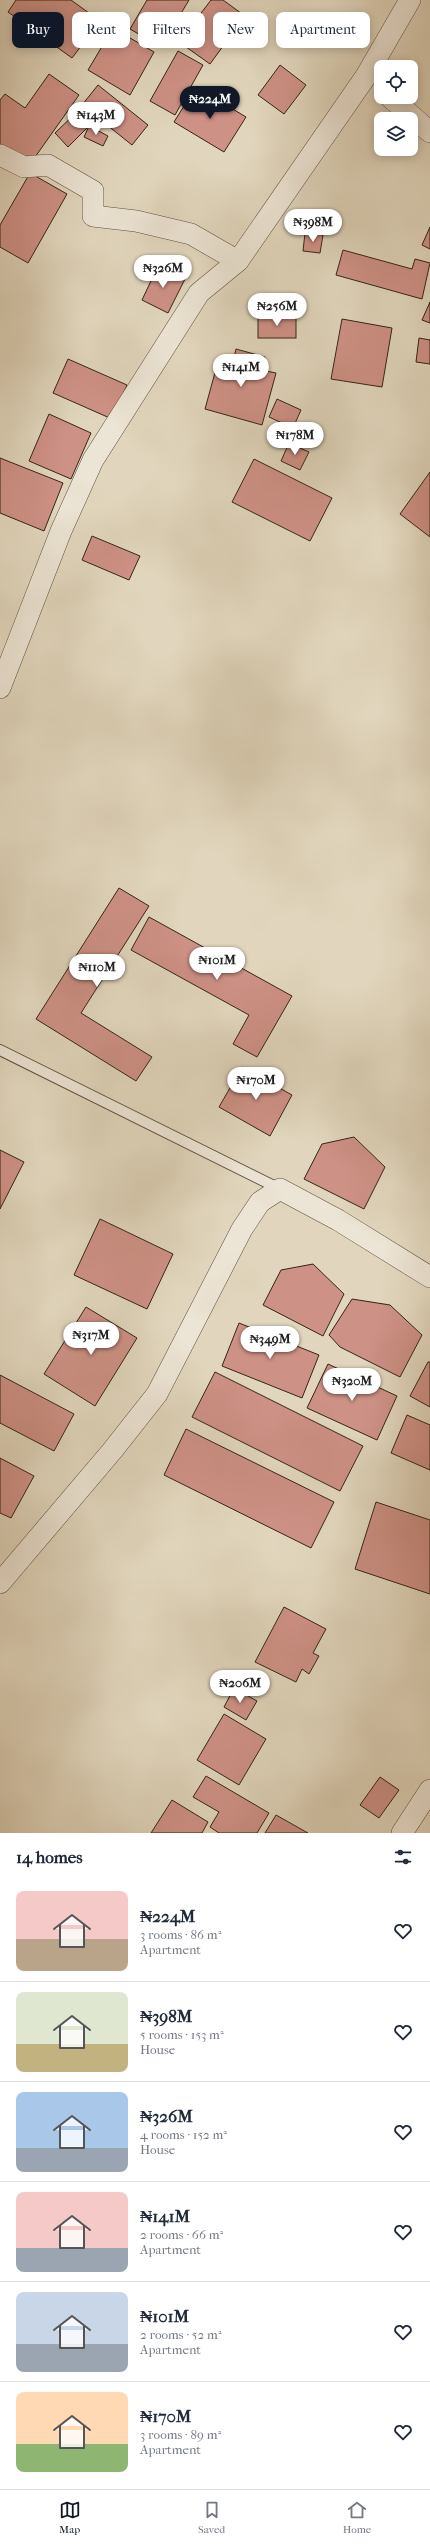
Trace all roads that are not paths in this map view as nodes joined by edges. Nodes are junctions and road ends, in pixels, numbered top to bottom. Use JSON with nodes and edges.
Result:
{"nodes":[{"id":1,"x":410,"y":0,"type":"edge"},
{"id":2,"x":373,"y":83,"type":"edge"},
{"id":3,"x":398,"y":104,"type":"edge"},
{"id":4,"x":430,"y":132,"type":"edge"},
{"id":5,"x":0,"y":155,"type":"edge"},
{"id":6,"x":238,"y":261,"type":"junction"},
{"id":7,"x":0,"y":688,"type":"edge"},
{"id":8,"x":0,"y":1050,"type":"edge"},
{"id":9,"x":280,"y":1189,"type":"junction"},
{"id":10,"x":430,"y":1277,"type":"edge"},
{"id":11,"x":0,"y":1583,"type":"edge"},
{"id":12,"x":430,"y":1790,"type":"edge"},
{"id":13,"x":402,"y":1833,"type":"edge"}],
"edges":[{"from":1,"to":2,"type":"street"},
{"from":2,"to":6,"type":"street"},
{"from":3,"to":4,"type":"street"},
{"from":5,"to":6,"type":"street"},
{"from":6,"to":7,"type":"street"},
{"from":8,"to":9,"type":"lane"},
{"from":9,"to":10,"type":"street"},
{"from":9,"to":11,"type":"street"},
{"from":12,"to":13,"type":"street"}]}
